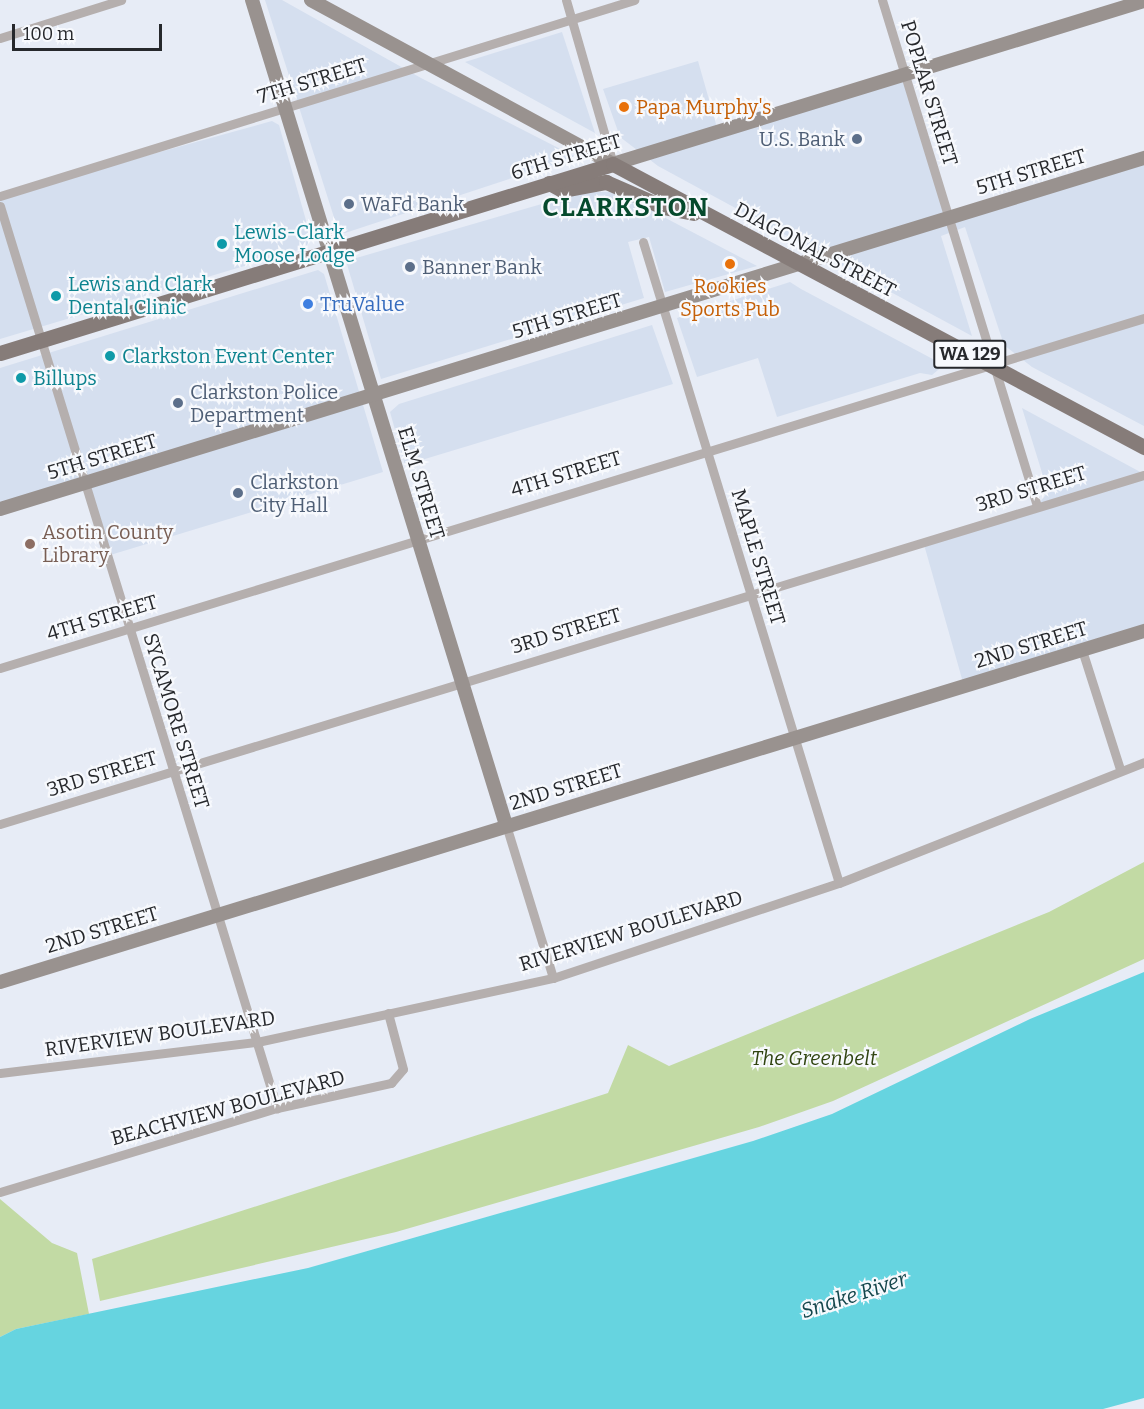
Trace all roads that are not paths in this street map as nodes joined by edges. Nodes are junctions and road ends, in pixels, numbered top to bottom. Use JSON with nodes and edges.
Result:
{"nodes":[{"id":1,"x":121,"y":0,"type":"edge"},
{"id":2,"x":252,"y":0,"type":"edge"},
{"id":3,"x":311,"y":0,"type":"edge"},
{"id":4,"x":566,"y":0,"type":"edge"},
{"id":5,"x":634,"y":0,"type":"edge"},
{"id":6,"x":882,"y":0,"type":"edge"},
{"id":7,"x":1144,"y":1,"type":"edge"},
{"id":8,"x":571,"y":19,"type":"junction"},
{"id":9,"x":0,"y":38,"type":"edge"},
{"id":10,"x":431,"y":63,"type":"junction"},
{"id":11,"x":904,"y":74,"type":"junction"},
{"id":12,"x":285,"y":108,"type":"junction"},
{"id":13,"x":1144,"y":158,"type":"edge"},
{"id":14,"x":613,"y":164,"type":"junction"},
{"id":15,"x":549,"y":183,"type":"junction"},
{"id":16,"x":0,"y":196,"type":"edge"},
{"id":17,"x":0,"y":206,"type":"edge"},
{"id":18,"x":708,"y":217,"type":"junction"},
{"id":19,"x":950,"y":217,"type":"junction"},
{"id":20,"x":643,"y":242,"type":"dead end"},
{"id":21,"x":330,"y":250,"type":"junction"},
{"id":22,"x":795,"y":265,"type":"junction"},
{"id":23,"x":663,"y":307,"type":"junction"},
{"id":24,"x":1144,"y":318,"type":"edge"},
{"id":25,"x":42,"y":340,"type":"junction"},
{"id":26,"x":0,"y":353,"type":"edge"},
{"id":27,"x":994,"y":366,"type":"junction"},
{"id":28,"x":374,"y":395,"type":"junction"},
{"id":29,"x":1144,"y":447,"type":"edge"},
{"id":30,"x":705,"y":450,"type":"junction"},
{"id":31,"x":1144,"y":475,"type":"edge"},
{"id":32,"x":85,"y":483,"type":"junction"},
{"id":33,"x":1037,"y":506,"type":"junction"},
{"id":34,"x":0,"y":509,"type":"edge"},
{"id":35,"x":417,"y":539,"type":"junction"},
{"id":36,"x":751,"y":594,"type":"junction"},
{"id":37,"x":129,"y":629,"type":"junction"},
{"id":38,"x":1144,"y":631,"type":"edge"},
{"id":39,"x":1082,"y":650,"type":"junction"},
{"id":40,"x":0,"y":668,"type":"edge"},
{"id":41,"x":462,"y":682,"type":"junction"},
{"id":42,"x":794,"y":737,"type":"junction"},
{"id":43,"x":1144,"y":762,"type":"edge"},
{"id":44,"x":1120,"y":769,"type":"junction"},
{"id":45,"x":173,"y":771,"type":"junction"},
{"id":46,"x":0,"y":824,"type":"edge"},
{"id":47,"x":506,"y":825,"type":"junction"},
{"id":48,"x":839,"y":883,"type":"junction"},
{"id":49,"x":217,"y":915,"type":"junction"},
{"id":50,"x":553,"y":978,"type":"junction"},
{"id":51,"x":0,"y":982,"type":"edge"},
{"id":52,"x":387,"y":1013,"type":"junction"},
{"id":53,"x":257,"y":1042,"type":"junction"},
{"id":54,"x":0,"y":1073,"type":"edge"},
{"id":55,"x":277,"y":1108,"type":"junction"},
{"id":56,"x":0,"y":1192,"type":"edge"}],
"edges":[{"from":1,"to":9,"type":"street"},
{"from":2,"to":12,"type":"street","name":"ELM STREET"},
{"from":3,"to":10,"type":"street","name":"DIAGONAL STREET"},
{"from":4,"to":8,"type":"street"},
{"from":5,"to":8,"type":"street","name":"7TH STREET"},
{"from":6,"to":11,"type":"street","name":"POPLAR STREET"},
{"from":7,"to":11,"type":"street","name":"6TH STREET"},
{"from":8,"to":10,"type":"street","name":"7TH STREET"},
{"from":8,"to":14,"type":"street"},
{"from":10,"to":12,"type":"street","name":"7TH STREET"},
{"from":10,"to":14,"type":"street","name":"DIAGONAL STREET"},
{"from":11,"to":14,"type":"street","name":"6TH STREET"},
{"from":11,"to":19,"type":"street","name":"POPLAR STREET"},
{"from":12,"to":16,"type":"street","name":"7TH STREET"},
{"from":12,"to":21,"type":"street","name":"ELM STREET"},
{"from":13,"to":19,"type":"street","name":"5TH STREET"},
{"from":14,"to":15,"type":"main road","name":"6TH STREET","number":"WA 129"},
{"from":14,"to":18,"type":"main road","name":"DIAGONAL STREET","number":"WA 129"},
{"from":15,"to":18,"type":"main road","number":"WA 129"},
{"from":15,"to":21,"type":"main road","name":"6TH STREET","number":"WA 129"},
{"from":17,"to":25,"type":"street","name":"SYCAMORE STREET"},
{"from":18,"to":22,"type":"main road","name":"DIAGONAL STREET","number":"WA 129"},
{"from":19,"to":22,"type":"street","name":"5TH STREET"},
{"from":19,"to":27,"type":"street","name":"POPLAR STREET"},
{"from":20,"to":23,"type":"street","name":"MAPLE STREET"},
{"from":21,"to":25,"type":"main road","name":"6TH STREET","number":"WA 129"},
{"from":21,"to":28,"type":"street","name":"ELM STREET"},
{"from":22,"to":23,"type":"street","name":"5TH STREET"},
{"from":22,"to":27,"type":"main road","name":"DIAGONAL STREET","number":"WA 129"},
{"from":23,"to":28,"type":"street","name":"5TH STREET"},
{"from":23,"to":30,"type":"street","name":"MAPLE STREET"},
{"from":24,"to":27,"type":"street","name":"4TH STREET"},
{"from":25,"to":26,"type":"main road","name":"6TH STREET","number":"WA 129"},
{"from":25,"to":32,"type":"street","name":"SYCAMORE STREET"},
{"from":27,"to":29,"type":"main road","name":"DIAGONAL STREET","number":"WA 129"},
{"from":27,"to":30,"type":"street","name":"4TH STREET"},
{"from":27,"to":33,"type":"street","name":"POPLAR STREET"},
{"from":28,"to":32,"type":"street","name":"5TH STREET"},
{"from":28,"to":35,"type":"street","name":"ELM STREET"},
{"from":30,"to":35,"type":"street","name":"4TH STREET"},
{"from":30,"to":36,"type":"street","name":"MAPLE STREET"},
{"from":31,"to":33,"type":"street","name":"3RD STREET"},
{"from":32,"to":34,"type":"street","name":"5TH STREET"},
{"from":32,"to":37,"type":"street","name":"SYCAMORE STREET"},
{"from":33,"to":36,"type":"street","name":"3RD STREET"},
{"from":35,"to":37,"type":"street","name":"4TH STREET"},
{"from":35,"to":41,"type":"street","name":"ELM STREET"},
{"from":36,"to":41,"type":"street","name":"3RD STREET"},
{"from":36,"to":42,"type":"street","name":"MAPLE STREET"},
{"from":37,"to":40,"type":"street","name":"4TH STREET"},
{"from":37,"to":45,"type":"street","name":"SYCAMORE STREET"},
{"from":38,"to":39,"type":"street","name":"2ND STREET"},
{"from":39,"to":42,"type":"street","name":"2ND STREET"},
{"from":39,"to":44,"type":"street"},
{"from":41,"to":45,"type":"street","name":"3RD STREET"},
{"from":41,"to":47,"type":"street","name":"ELM STREET"},
{"from":42,"to":47,"type":"street","name":"2ND STREET"},
{"from":42,"to":48,"type":"street","name":"MAPLE STREET"},
{"from":43,"to":44,"type":"street","name":"RIVERVIEW BOULEVARD"},
{"from":44,"to":48,"type":"street","name":"RIVERVIEW BOULEVARD"},
{"from":45,"to":46,"type":"street","name":"3RD STREET"},
{"from":45,"to":49,"type":"street","name":"SYCAMORE STREET"},
{"from":47,"to":49,"type":"street","name":"2ND STREET"},
{"from":47,"to":50,"type":"street","name":"ELM STREET"},
{"from":48,"to":50,"type":"street","name":"RIVERVIEW BOULEVARD"},
{"from":49,"to":51,"type":"street","name":"2ND STREET"},
{"from":49,"to":53,"type":"street","name":"SYCAMORE STREET"},
{"from":50,"to":52,"type":"street","name":"RIVERVIEW BOULEVARD"},
{"from":52,"to":53,"type":"street","name":"RIVERVIEW BOULEVARD"},
{"from":52,"to":55,"type":"street","name":"BEACHVIEW BOULEVARD"},
{"from":53,"to":54,"type":"street","name":"RIVERVIEW BOULEVARD"},
{"from":53,"to":55,"type":"street","name":"SYCAMORE STREET"},
{"from":55,"to":56,"type":"street","name":"BEACHVIEW BOULEVARD"}]}
